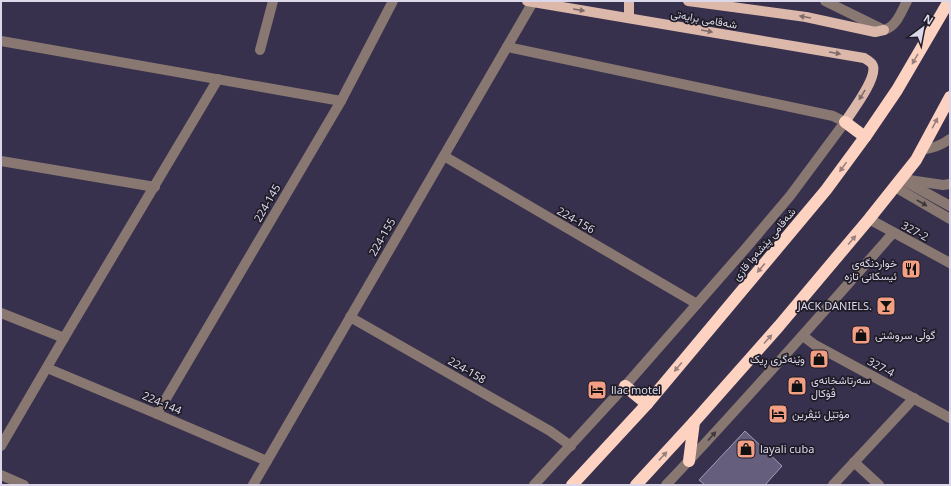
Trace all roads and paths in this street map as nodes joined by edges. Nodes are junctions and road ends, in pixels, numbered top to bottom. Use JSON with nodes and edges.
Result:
{"nodes":[{"id":1,"x":273,"y":1,"type":"edge"},
{"id":2,"x":393,"y":1,"type":"edge"},
{"id":3,"x":629,"y":1,"type":"edge"},
{"id":4,"x":688,"y":1,"type":"edge"},
{"id":5,"x":825,"y":1,"type":"edge"},
{"id":6,"x":907,"y":1,"type":"edge"},
{"id":7,"x":949,"y":1,"type":"edge"},
{"id":8,"x":530,"y":2,"type":"edge"},
{"id":9,"x":629,"y":18,"type":"junction"},
{"id":10,"x":884,"y":30,"type":"junction"},
{"id":11,"x":1,"y":41,"type":"edge"},
{"id":12,"x":507,"y":47,"type":"junction"},
{"id":13,"x":260,"y":50,"type":"dead end"},
{"id":14,"x":218,"y":79,"type":"junction"},
{"id":15,"x":950,"y":97,"type":"edge"},
{"id":16,"x":341,"y":101,"type":"junction"},
{"id":17,"x":845,"y":122,"type":"junction"},
{"id":18,"x":864,"y":137,"type":"junction"},
{"id":19,"x":950,"y":139,"type":"edge"},
{"id":20,"x":921,"y":150,"type":"junction"},
{"id":21,"x":444,"y":156,"type":"junction"},
{"id":22,"x":1,"y":160,"type":"edge"},
{"id":23,"x":898,"y":183,"type":"junction"},
{"id":24,"x":950,"y":184,"type":"edge"},
{"id":25,"x":155,"y":187,"type":"junction"},
{"id":26,"x":950,"y":206,"type":"edge"},
{"id":27,"x":869,"y":219,"type":"junction"},
{"id":28,"x":950,"y":219,"type":"edge"},
{"id":29,"x":893,"y":233,"type":"junction"},
{"id":30,"x":950,"y":263,"type":"edge"},
{"id":31,"x":697,"y":304,"type":"junction"},
{"id":32,"x":1,"y":313,"type":"edge"},
{"id":33,"x":350,"y":317,"type":"junction"},
{"id":34,"x":803,"y":336,"type":"junction"},
{"id":35,"x":64,"y":338,"type":"junction"},
{"id":36,"x":47,"y":368,"type":"junction"},
{"id":37,"x":625,"y":386,"type":"junction"},
{"id":38,"x":914,"y":398,"type":"junction"},
{"id":39,"x":647,"y":404,"type":"junction"},
{"id":40,"x":157,"y":414,"type":"junction"},
{"id":41,"x":950,"y":418,"type":"edge"},
{"id":42,"x":694,"y":422,"type":"junction"},
{"id":43,"x":1,"y":446,"type":"edge"},
{"id":44,"x":571,"y":446,"type":"junction"},
{"id":45,"x":267,"y":461,"type":"junction"},
{"id":46,"x":689,"y":461,"type":"junction"},
{"id":47,"x":854,"y":462,"type":"junction"},
{"id":48,"x":1,"y":475,"type":"edge"},
{"id":49,"x":256,"y":484,"type":"edge"},
{"id":50,"x":24,"y":485,"type":"edge"},
{"id":51,"x":534,"y":485,"type":"edge"},
{"id":52,"x":572,"y":485,"type":"edge"},
{"id":53,"x":636,"y":485,"type":"edge"},
{"id":54,"x":666,"y":485,"type":"edge"},
{"id":55,"x":833,"y":485,"type":"edge"},
{"id":56,"x":879,"y":485,"type":"edge"}],
"edges":[{"from":1,"to":13,"type":"street"},
{"from":2,"to":16,"type":"street","name":"224-145"},
{"from":3,"to":9,"type":"main road"},
{"from":10,"to":4,"type":"main road","name":"شەقامی برایەتی","one_way":true},
{"from":5,"to":10,"type":"street"},
{"from":6,"to":10,"type":"street"},
{"from":7,"to":18,"type":"highway","name":"شەقامی پێشەوا قازی","one_way":true},
{"from":8,"to":9,"type":"main road","name":"شەقامی برایەتی","one_way":true},
{"from":8,"to":12,"type":"street","name":"224-155"},
{"from":9,"to":17,"type":"main road","name":"شەقامی برایەتی","one_way":true},
{"from":11,"to":14,"type":"street"},
{"from":12,"to":17,"type":"street"},
{"from":12,"to":21,"type":"street","name":"224-155"},
{"from":14,"to":16,"type":"street"},
{"from":14,"to":25,"type":"street"},
{"from":20,"to":15,"type":"highway","one_way":true},
{"from":16,"to":40,"type":"street","name":"224-145"},
{"from":17,"to":18,"type":"highway"},
{"from":17,"to":31,"type":"street"},
{"from":18,"to":39,"type":"highway","name":"شەقامی پێشەوا قازی","one_way":true},
{"from":19,"to":20,"type":"street"},
{"from":20,"to":23,"type":"highway"},
{"from":21,"to":31,"type":"street","name":"224-156"},
{"from":21,"to":33,"type":"street","name":"224-155"},
{"from":22,"to":25,"type":"street"},
{"from":23,"to":24,"type":"street"},
{"from":23,"to":26,"type":"street"},
{"from":23,"to":27,"type":"highway"},
{"from":23,"to":28,"type":"street","one_way":true},
{"from":25,"to":35,"type":"street"},
{"from":27,"to":29,"type":"street","name":"327-2"},
{"from":42,"to":27,"type":"highway","one_way":true},
{"from":29,"to":30,"type":"street","name":"327-2"},
{"from":29,"to":34,"type":"street"},
{"from":31,"to":37,"type":"street"},
{"from":32,"to":35,"type":"street"},
{"from":33,"to":44,"type":"street","name":"224-158"},
{"from":33,"to":45,"type":"street","name":"224-155"},
{"from":34,"to":38,"type":"street","name":"327-4"},
{"from":46,"to":34,"type":"street","one_way":true},
{"from":35,"to":36,"type":"street"},
{"from":36,"to":40,"type":"street","name":"224-144"},
{"from":36,"to":43,"type":"street"},
{"from":37,"to":39,"type":"highway"},
{"from":37,"to":44,"type":"street"},
{"from":38,"to":41,"type":"street","name":"327-4"},
{"from":38,"to":47,"type":"street"},
{"from":39,"to":52,"type":"highway","name":"شەقامی پێشەوا قازی"},
{"from":40,"to":45,"type":"street","name":"224-144"},
{"from":42,"to":46,"type":"highway"},
{"from":53,"to":42,"type":"highway","one_way":true},
{"from":44,"to":51,"type":"street"},
{"from":45,"to":49,"type":"street","name":"224-155"},
{"from":46,"to":54,"type":"street"},
{"from":47,"to":55,"type":"street"},
{"from":47,"to":56,"type":"street"},
{"from":48,"to":50,"type":"street"}]}
